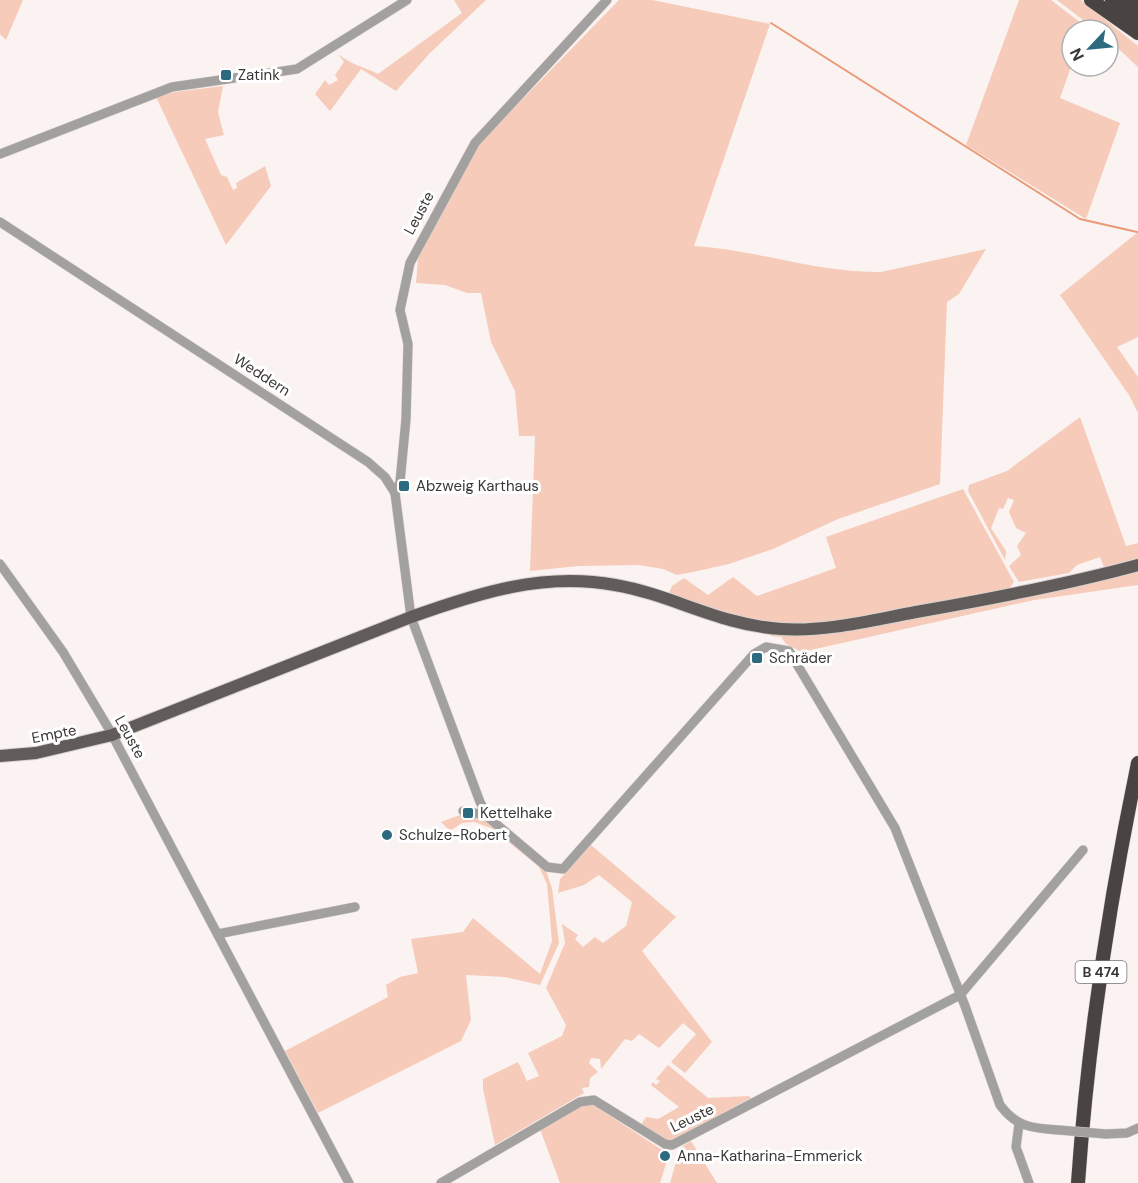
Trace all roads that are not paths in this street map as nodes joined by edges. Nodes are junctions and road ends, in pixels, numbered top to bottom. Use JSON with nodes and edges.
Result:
{"nodes":[{"id":1,"x":407,"y":0,"type":"edge"},
{"id":2,"x":607,"y":0,"type":"edge"},
{"id":3,"x":1112,"y":0,"type":"edge"},
{"id":4,"x":1131,"y":0,"type":"edge"},
{"id":5,"x":1094,"y":2,"type":"edge"},
{"id":6,"x":1138,"y":5,"type":"edge"},
{"id":7,"x":1138,"y":19,"type":"edge"},
{"id":8,"x":1138,"y":33,"type":"edge"},
{"id":9,"x":1138,"y":43,"type":"edge"},
{"id":10,"x":0,"y":154,"type":"edge"},
{"id":11,"x":0,"y":222,"type":"edge"},
{"id":12,"x":395,"y":494,"type":"junction"},
{"id":13,"x":0,"y":564,"type":"edge"},
{"id":14,"x":1138,"y":565,"type":"edge"},
{"id":15,"x":411,"y":617,"type":"junction"},
{"id":16,"x":766,"y":628,"type":"junction"},
{"id":17,"x":766,"y":647,"type":"junction"},
{"id":18,"x":112,"y":735,"type":"junction"},
{"id":19,"x":0,"y":756,"type":"edge"},
{"id":20,"x":1138,"y":763,"type":"edge"},
{"id":21,"x":477,"y":797,"type":"junction"},
{"id":22,"x":486,"y":815,"type":"junction"},
{"id":23,"x":1083,"y":849,"type":"dead end"},
{"id":24,"x":355,"y":907,"type":"dead end"},
{"id":25,"x":218,"y":934,"type":"junction"},
{"id":26,"x":960,"y":995,"type":"junction"},
{"id":27,"x":1019,"y":1124,"type":"junction"},
{"id":28,"x":1138,"y":1128,"type":"edge"},
{"id":29,"x":348,"y":1183,"type":"edge"},
{"id":30,"x":441,"y":1183,"type":"edge"},
{"id":31,"x":1029,"y":1183,"type":"edge"},
{"id":32,"x":1078,"y":1183,"type":"edge"}],
"edges":[{"from":1,"to":10,"type":"street"},
{"from":2,"to":12,"type":"street","name":"Leuste"},
{"from":3,"to":7,"type":"highway"},
{"from":4,"to":6,"type":"highway"},
{"from":5,"to":8,"type":"highway"},
{"from":5,"to":9,"type":"highway"},
{"from":11,"to":12,"type":"street","name":"Weddern"},
{"from":12,"to":15,"type":"street","name":"Weddern"},
{"from":13,"to":18,"type":"street","name":"Leuste"},
{"from":14,"to":16,"type":"main road","name":"Empte"},
{"from":15,"to":16,"type":"main road","name":"Empte"},
{"from":15,"to":18,"type":"main road","name":"Empte"},
{"from":15,"to":21,"type":"street"},
{"from":16,"to":17,"type":"street"},
{"from":17,"to":22,"type":"street"},
{"from":17,"to":26,"type":"street"},
{"from":18,"to":19,"type":"main road","name":"Empte"},
{"from":18,"to":25,"type":"street","name":"Leuste"},
{"from":20,"to":32,"type":"highway","number":"B 474"},
{"from":21,"to":22,"type":"street"},
{"from":21,"to":22,"type":"street"},
{"from":23,"to":26,"type":"street","name":"Leuste"},
{"from":24,"to":25,"type":"street"},
{"from":25,"to":29,"type":"street","name":"Leuste"},
{"from":26,"to":27,"type":"street"},
{"from":26,"to":30,"type":"street","name":"Leuste"},
{"from":27,"to":28,"type":"street","bridge":true},
{"from":27,"to":31,"type":"street"}]}
